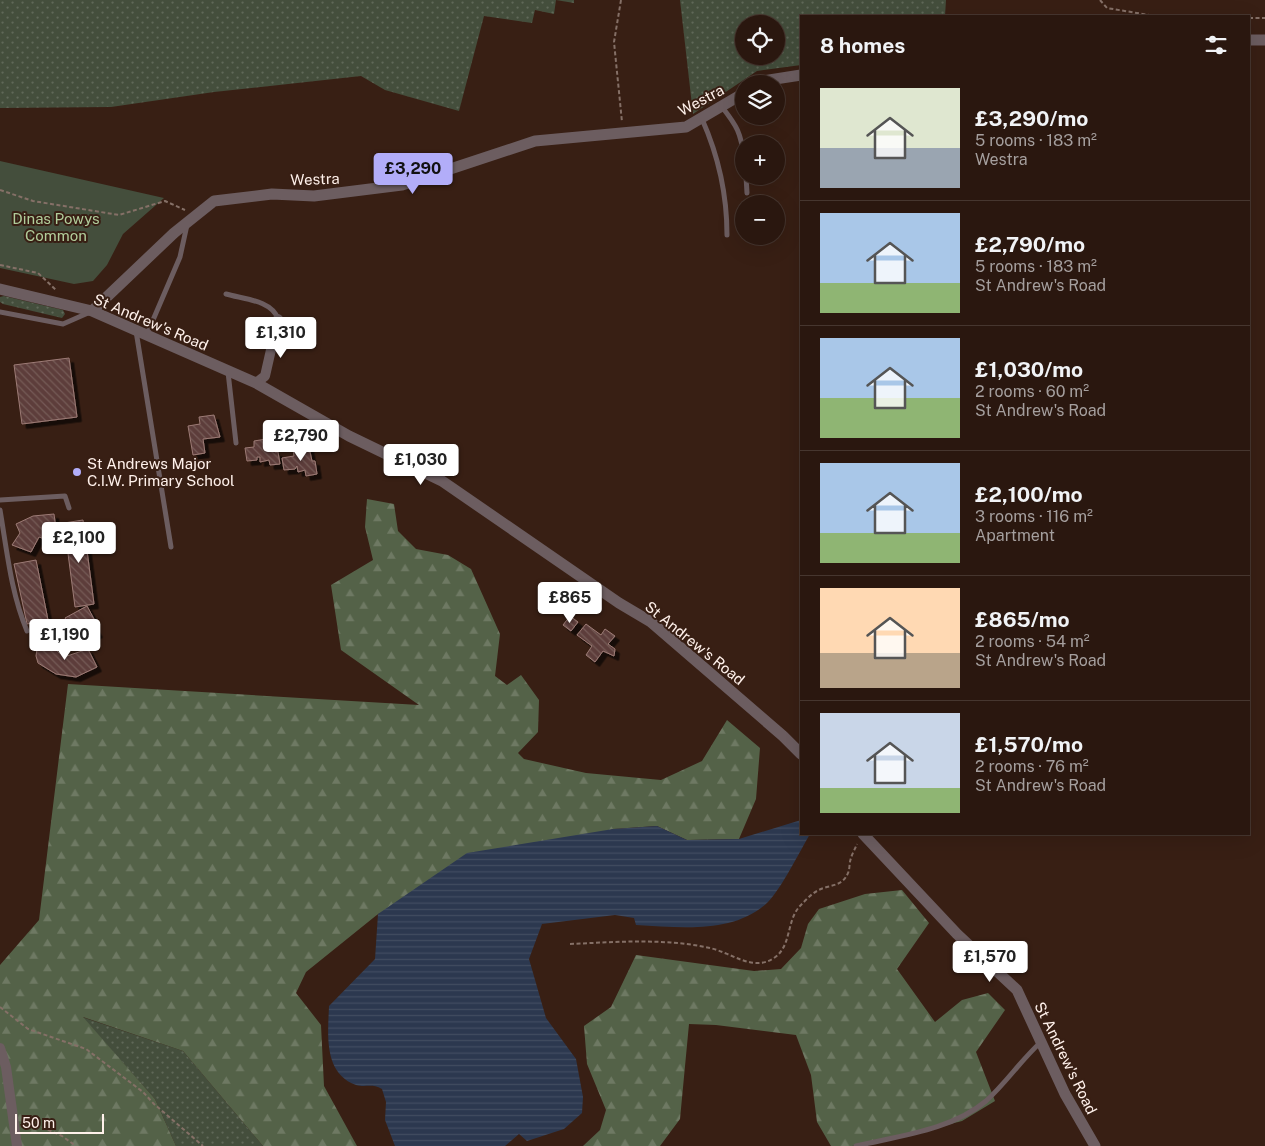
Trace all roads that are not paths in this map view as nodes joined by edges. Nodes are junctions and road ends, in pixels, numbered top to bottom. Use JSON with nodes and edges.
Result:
{"nodes":[{"id":1,"x":1250,"y":40,"type":"edge"},
{"id":2,"x":1265,"y":40,"type":"edge"},
{"id":3,"x":800,"y":75,"type":"edge"},
{"id":4,"x":785,"y":77,"type":"edge"},
{"id":5,"x":735,"y":99,"type":"edge"},
{"id":6,"x":722,"y":107,"type":"junction"},
{"id":7,"x":702,"y":119,"type":"junction"},
{"id":8,"x":741,"y":135,"type":"edge"},
{"id":9,"x":747,"y":185,"type":"edge"},
{"id":10,"x":747,"y":193,"type":"dead end"},
{"id":11,"x":192,"y":217,"type":"junction"},
{"id":12,"x":727,"y":235,"type":"dead end"},
{"id":13,"x":0,"y":289,"type":"edge"},
{"id":14,"x":226,"y":294,"type":"dead end"},
{"id":15,"x":92,"y":311,"type":"junction"},
{"id":16,"x":0,"y":312,"type":"edge"},
{"id":17,"x":278,"y":319,"type":"joint"},
{"id":18,"x":141,"y":333,"type":"junction"},
{"id":19,"x":228,"y":371,"type":"junction"},
{"id":20,"x":256,"y":383,"type":"junction"},
{"id":21,"x":236,"y":443,"type":"dead end"},
{"id":22,"x":0,"y":500,"type":"edge"},
{"id":23,"x":69,"y":508,"type":"dead end"},
{"id":24,"x":0,"y":510,"type":"edge"},
{"id":25,"x":171,"y":547,"type":"dead end"},
{"id":26,"x":27,"y":632,"type":"dead end"},
{"id":27,"x":800,"y":753,"type":"edge"},
{"id":28,"x":861,"y":838,"type":"edge"},
{"id":29,"x":1042,"y":1042,"type":"junction"},
{"id":30,"x":0,"y":1048,"type":"edge"},
{"id":31,"x":17,"y":1146,"type":"edge"},
{"id":32,"x":856,"y":1146,"type":"edge"},
{"id":33,"x":1095,"y":1146,"type":"edge"}],
"edges":[{"from":1,"to":2,"type":"street"},
{"from":3,"to":4,"type":"street"},
{"from":5,"to":6,"type":"street","name":"Westra"},
{"from":6,"to":7,"type":"street","name":"Westra"},
{"from":6,"to":8,"type":"lane"},
{"from":7,"to":11,"type":"street","name":"Westra"},
{"from":7,"to":12,"type":"lane"},
{"from":9,"to":10,"type":"lane"},
{"from":11,"to":15,"type":"street","name":"Westra"},
{"from":11,"to":18,"type":"lane"},
{"from":13,"to":15,"type":"street","name":"St Andrew's Road"},
{"from":14,"to":17,"type":"lane"},
{"from":15,"to":16,"type":"lane"},
{"from":15,"to":18,"type":"street","name":"St Andrew's Road"},
{"from":17,"to":20,"type":"street"},
{"from":18,"to":19,"type":"street","name":"St Andrew's Road"},
{"from":18,"to":25,"type":"lane"},
{"from":19,"to":20,"type":"street","name":"St Andrew's Road"},
{"from":19,"to":21,"type":"lane"},
{"from":20,"to":27,"type":"street","name":"St Andrew's Road"},
{"from":22,"to":23,"type":"lane"},
{"from":24,"to":26,"type":"lane"},
{"from":28,"to":29,"type":"street","name":"St Andrew's Road"},
{"from":29,"to":32,"type":"lane"},
{"from":29,"to":33,"type":"street","name":"St Andrew's Road"},
{"from":30,"to":31,"type":"street"}]}
